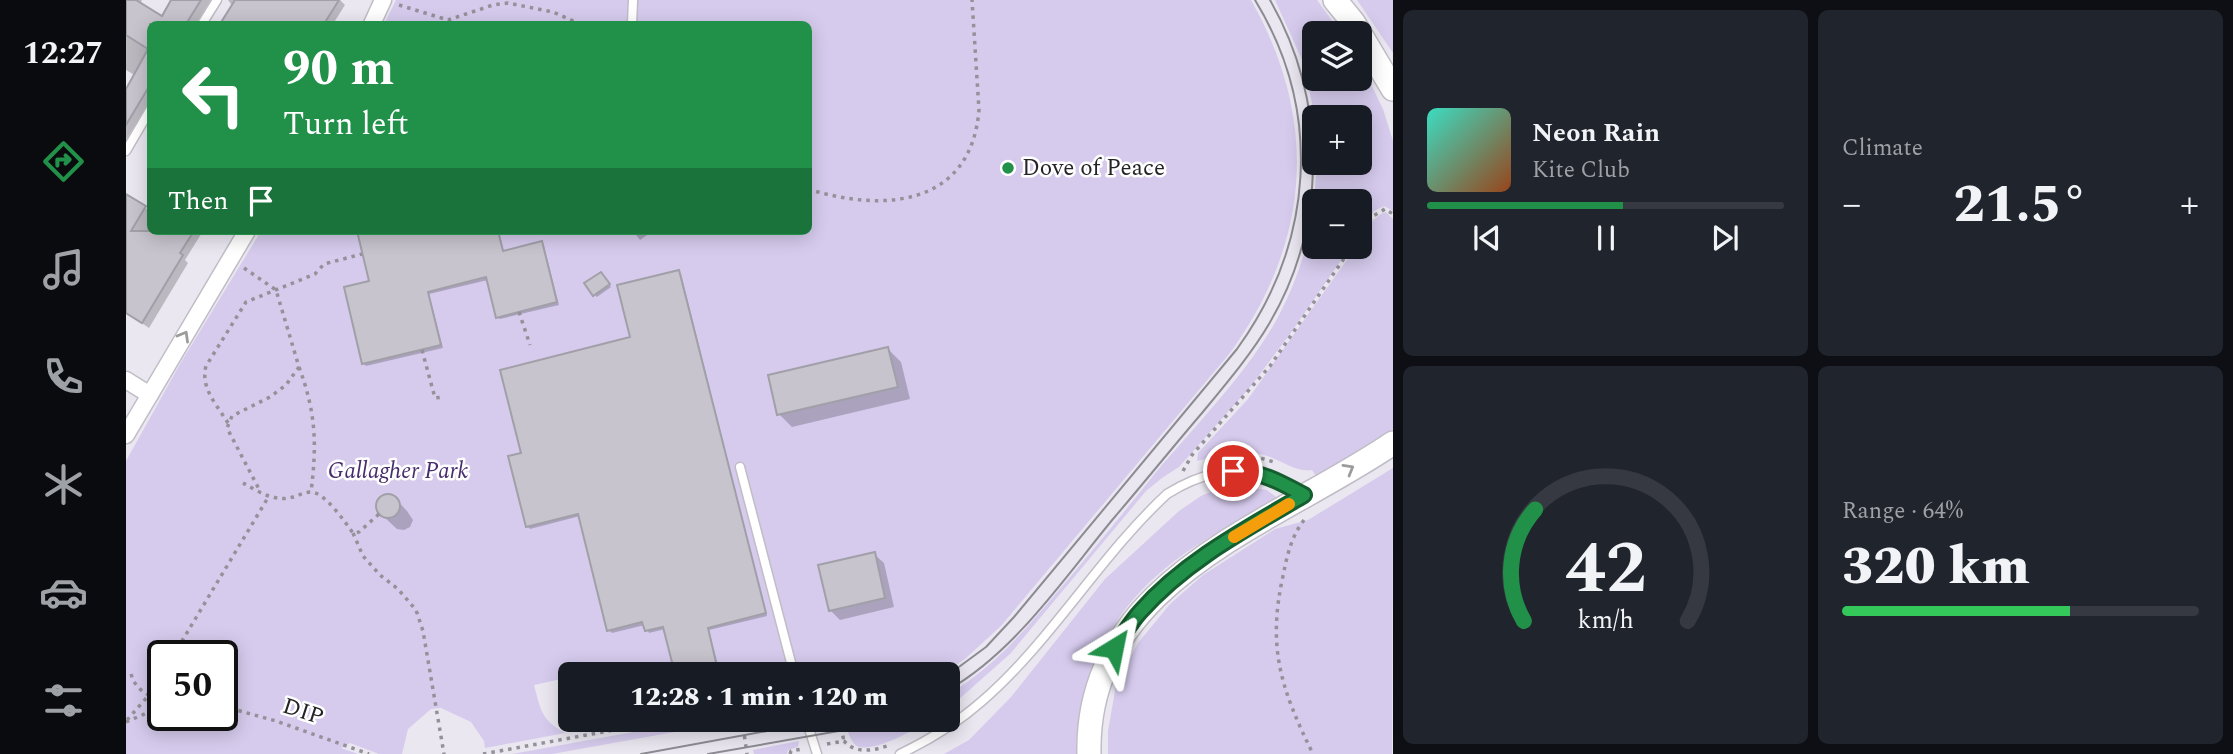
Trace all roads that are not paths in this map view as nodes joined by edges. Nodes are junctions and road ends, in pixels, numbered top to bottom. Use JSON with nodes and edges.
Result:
{"nodes":[{"id":1,"x":217,"y":0,"type":"edge"},
{"id":2,"x":383,"y":0,"type":"edge"},
{"id":3,"x":633,"y":0,"type":"edge"},
{"id":4,"x":1335,"y":0,"type":"edge"},
{"id":5,"x":204,"y":21,"type":"edge"},
{"id":6,"x":374,"y":21,"type":"edge"},
{"id":7,"x":632,"y":21,"type":"edge"},
{"id":8,"x":1393,"y":89,"type":"edge"},
{"id":9,"x":147,"y":115,"type":"edge"},
{"id":10,"x":126,"y":150,"type":"edge"},
{"id":11,"x":245,"y":235,"type":"edge"},
{"id":12,"x":126,"y":380,"type":"edge"},
{"id":13,"x":150,"y":395,"type":"junction"},
{"id":14,"x":126,"y":435,"type":"edge"},
{"id":15,"x":1393,"y":443,"type":"edge"},
{"id":16,"x":740,"y":467,"type":"dead end"},
{"id":17,"x":1306,"y":505,"type":"junction"},
{"id":18,"x":791,"y":662,"type":"edge"},
{"id":19,"x":810,"y":732,"type":"edge"},
{"id":20,"x":816,"y":750,"type":"edge"},
{"id":21,"x":900,"y":754,"type":"edge"},
{"id":22,"x":1089,"y":754,"type":"edge"}],
"edges":[{"from":1,"to":5,"type":"lane"},
{"from":2,"to":6,"type":"street"},
{"from":3,"to":7,"type":"lane"},
{"from":4,"to":8,"type":"main road"},
{"from":9,"to":10,"type":"lane"},
{"from":13,"to":11,"type":"street","one_way":true},
{"from":12,"to":13,"type":"street"},
{"from":13,"to":14,"type":"street"},
{"from":17,"to":15,"type":"main road","one_way":true},
{"from":16,"to":18,"type":"lane"},
{"from":17,"to":21,"type":"lane"},
{"from":17,"to":22,"type":"main road"},
{"from":19,"to":20,"type":"lane"}]}
